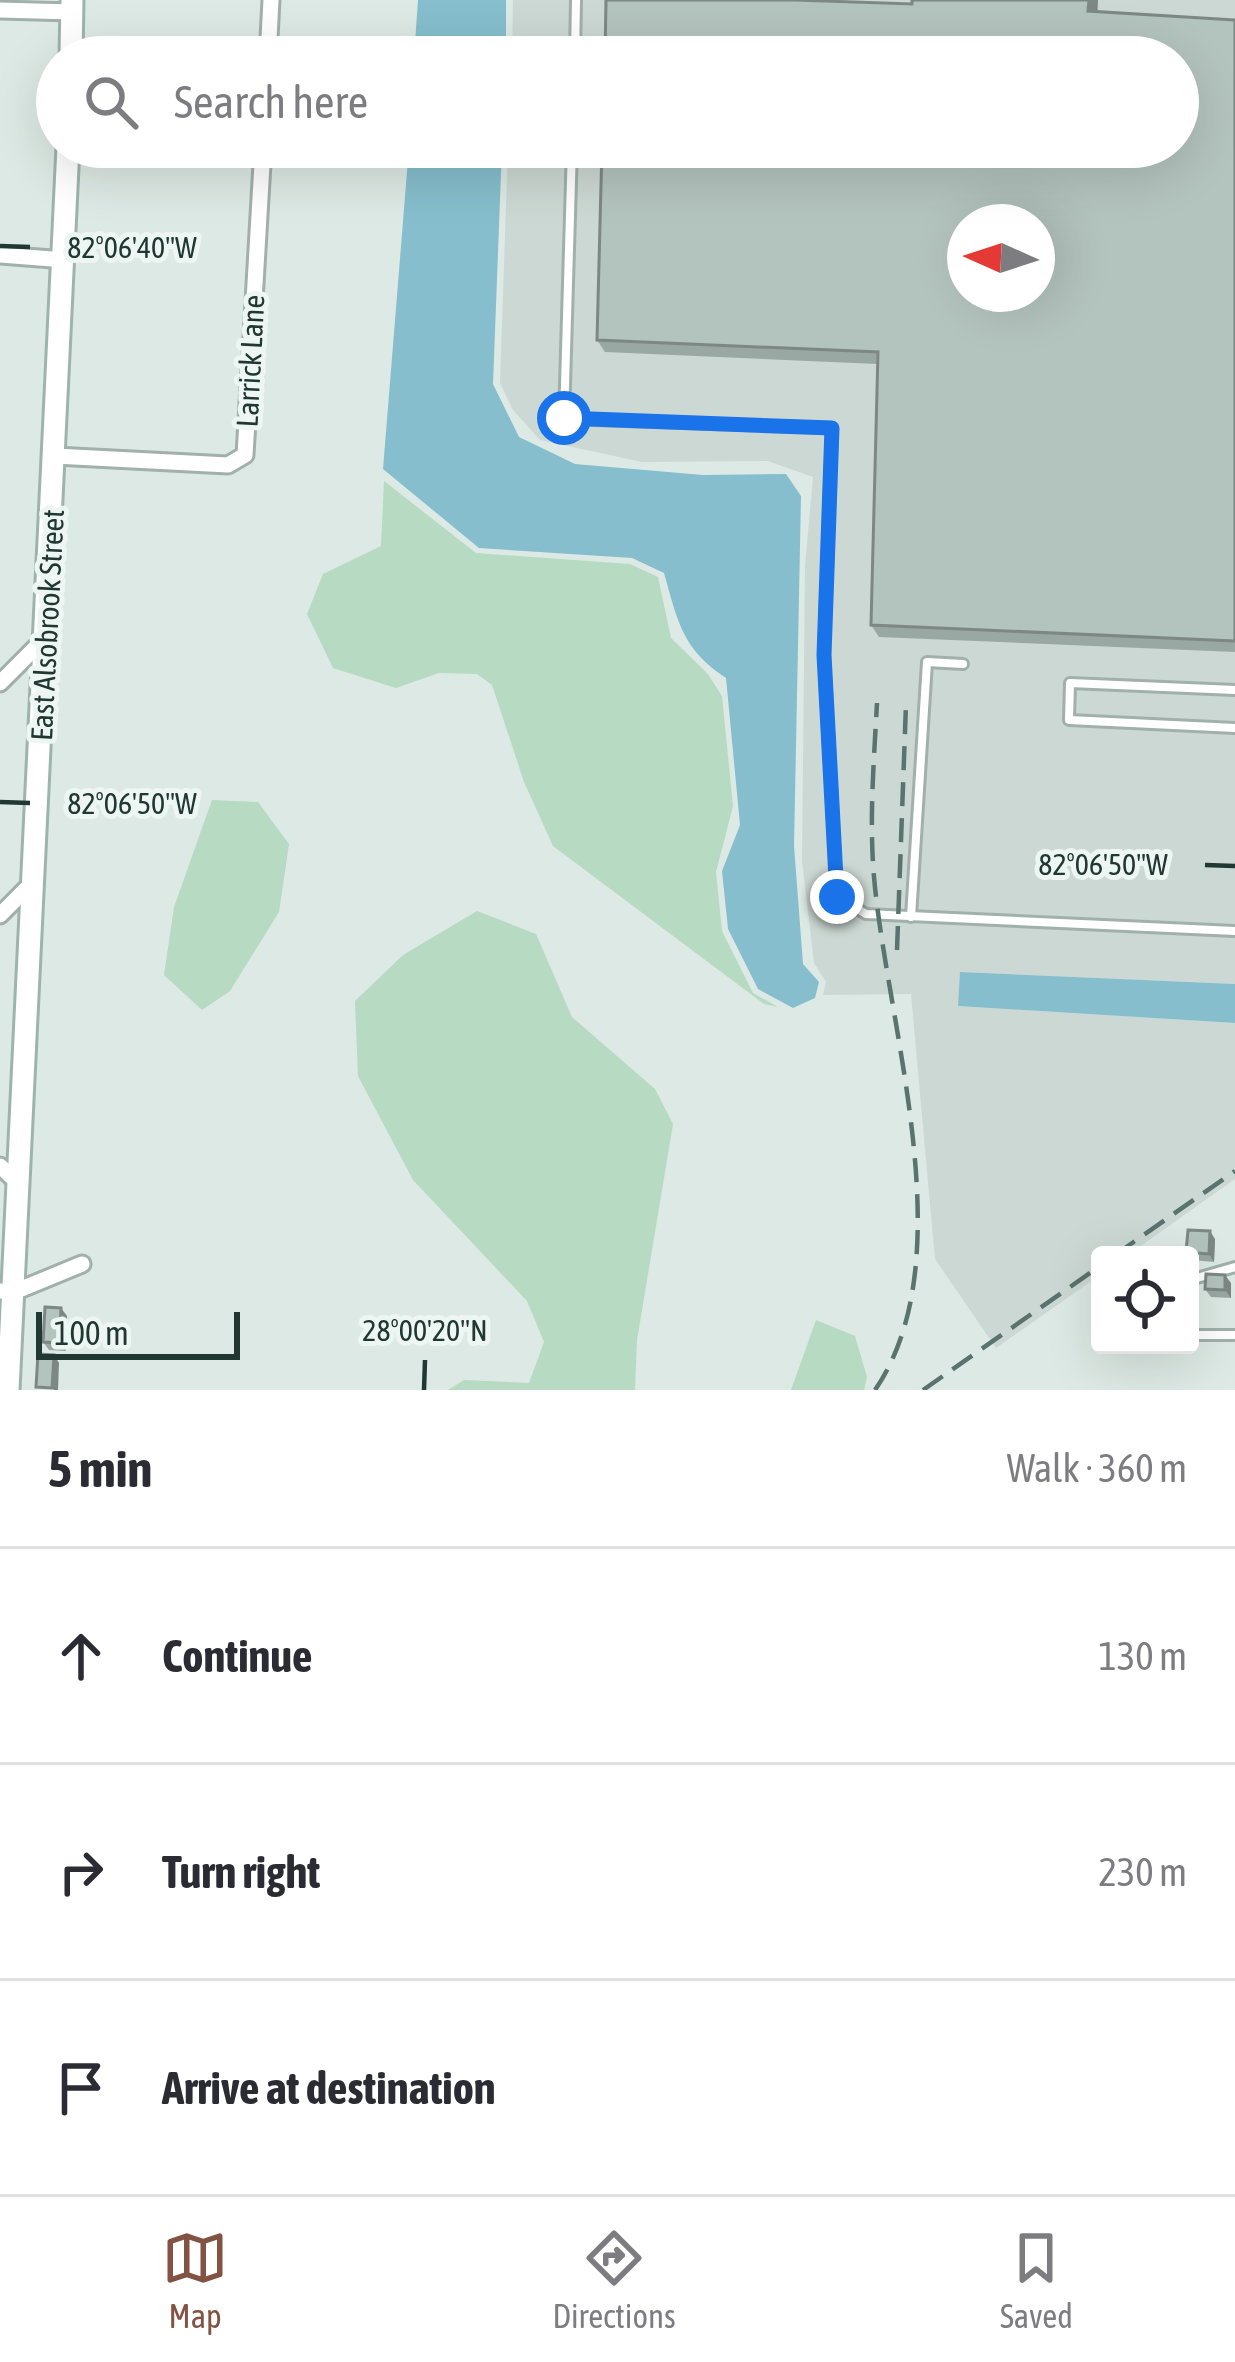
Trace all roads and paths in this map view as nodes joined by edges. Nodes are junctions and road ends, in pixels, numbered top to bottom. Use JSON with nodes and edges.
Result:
{"nodes":[{"id":1,"x":271,"y":0,"type":"edge"},
{"id":2,"x":576,"y":0,"type":"edge"},
{"id":3,"x":72,"y":6,"type":"edge"},
{"id":4,"x":0,"y":10,"type":"edge"},
{"id":5,"x":71,"y":36,"type":"edge"},
{"id":6,"x":269,"y":36,"type":"edge"},
{"id":7,"x":575,"y":36,"type":"edge"},
{"id":8,"x":67,"y":168,"type":"edge"},
{"id":9,"x":261,"y":168,"type":"edge"},
{"id":10,"x":571,"y":168,"type":"edge"},
{"id":11,"x":0,"y":255,"type":"edge"},
{"id":12,"x":65,"y":260,"type":"junction"},
{"id":13,"x":55,"y":457,"type":"junction"},
{"id":14,"x":44,"y":639,"type":"junction"},
{"id":15,"x":963,"y":664,"type":"dead end"},
{"id":16,"x":0,"y":682,"type":"edge"},
{"id":17,"x":1235,"y":690,"type":"edge"},
{"id":18,"x":1235,"y":728,"type":"edge"},
{"id":19,"x":36,"y":879,"type":"junction"},
{"id":20,"x":0,"y":915,"type":"edge"},
{"id":21,"x":911,"y":916,"type":"junction"},
{"id":22,"x":1235,"y":931,"type":"edge"},
{"id":23,"x":0,"y":1166,"type":"edge"},
{"id":24,"x":18,"y":1183,"type":"junction"},
{"id":25,"x":82,"y":1264,"type":"dead end"},
{"id":26,"x":1235,"y":1267,"type":"edge"},
{"id":27,"x":1199,"y":1277,"type":"edge"},
{"id":28,"x":7,"y":1292,"type":"edge"},
{"id":29,"x":1199,"y":1334,"type":"edge"},
{"id":30,"x":1235,"y":1336,"type":"edge"},
{"id":31,"x":8,"y":1390,"type":"edge"}],
"edges":[{"from":1,"to":6,"type":"street"},
{"from":2,"to":7,"type":"lane"},
{"from":3,"to":4,"type":"street"},
{"from":3,"to":5,"type":"street"},
{"from":8,"to":12,"type":"street","name":"East Alsobrook Street"},
{"from":9,"to":13,"type":"street","name":"Larrick Lane"},
{"from":10,"to":21,"type":"lane"},
{"from":11,"to":12,"type":"street"},
{"from":12,"to":13,"type":"street","name":"East Alsobrook Street"},
{"from":13,"to":14,"type":"street","name":"East Alsobrook Street"},
{"from":14,"to":16,"type":"street"},
{"from":14,"to":19,"type":"street","name":"East Alsobrook Street"},
{"from":15,"to":21,"type":"lane"},
{"from":17,"to":18,"type":"lane"},
{"from":19,"to":20,"type":"street"},
{"from":19,"to":24,"type":"street","name":"East Alsobrook Street"},
{"from":21,"to":22,"type":"lane"},
{"from":23,"to":24,"type":"street"},
{"from":24,"to":28,"type":"street","name":"East Alsobrook Street"},
{"from":25,"to":28,"type":"street"},
{"from":26,"to":27,"type":"lane"},
{"from":28,"to":31,"type":"street","name":"East Alsobrook Street"},
{"from":29,"to":30,"type":"lane"}]}
